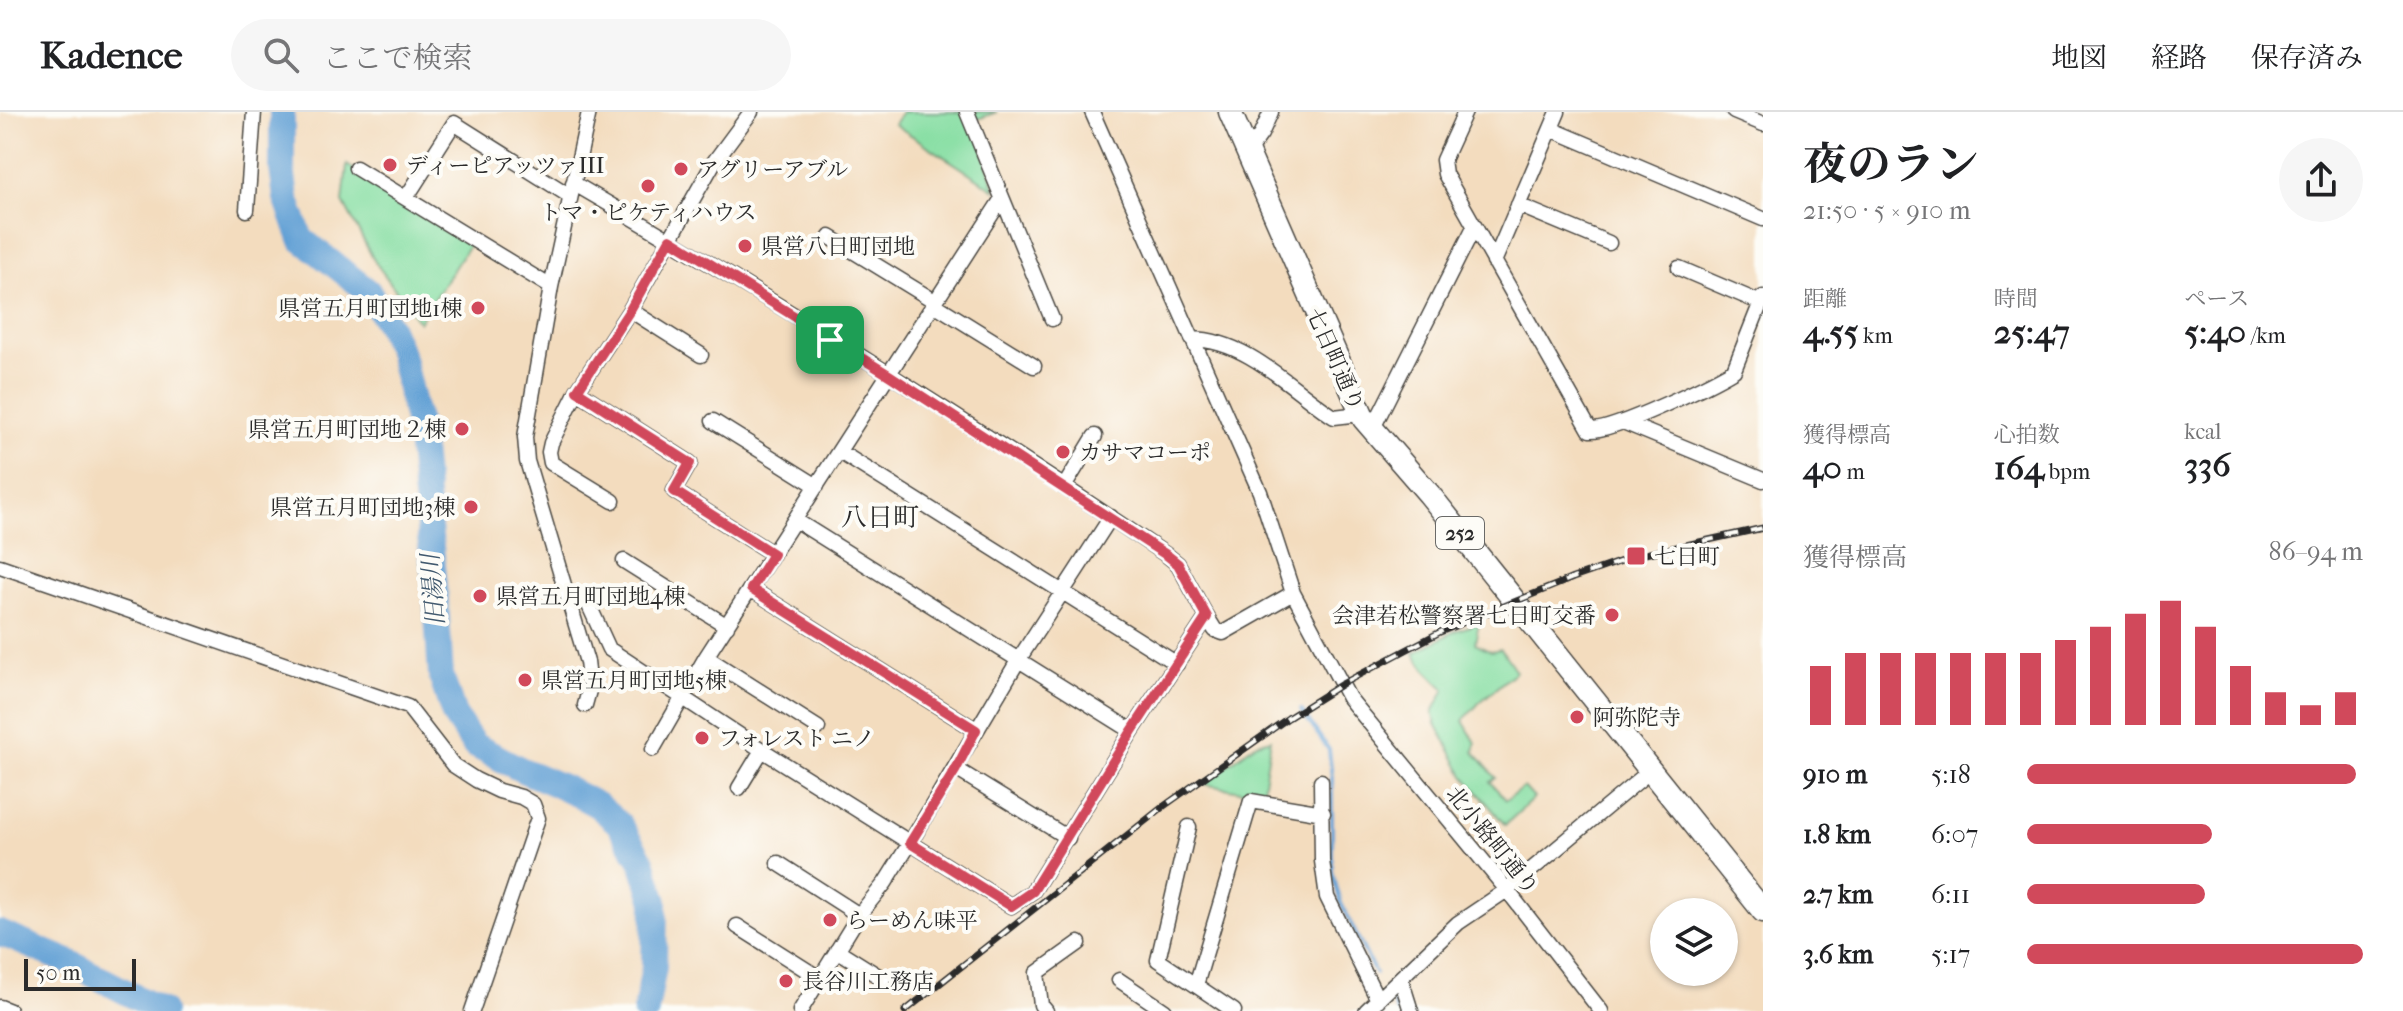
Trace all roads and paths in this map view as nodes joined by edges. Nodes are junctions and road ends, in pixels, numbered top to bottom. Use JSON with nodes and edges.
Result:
{"nodes":[{"id":1,"x":254,"y":112,"type":"edge"},
{"id":2,"x":589,"y":112,"type":"edge"},
{"id":3,"x":751,"y":112,"type":"edge"},
{"id":4,"x":967,"y":112,"type":"edge"},
{"id":5,"x":1092,"y":112,"type":"edge"},
{"id":6,"x":1230,"y":112,"type":"edge"},
{"id":7,"x":1271,"y":112,"type":"edge"},
{"id":8,"x":1465,"y":112,"type":"edge"},
{"id":9,"x":1558,"y":112,"type":"edge"},
{"id":10,"x":1734,"y":112,"type":"edge"},
{"id":11,"x":1763,"y":124,"type":"edge"},
{"id":12,"x":1551,"y":129,"type":"junction"},
{"id":13,"x":1248,"y":152,"type":"junction"},
{"id":14,"x":356,"y":168,"type":"dead end"},
{"id":15,"x":572,"y":189,"type":"junction"},
{"id":16,"x":406,"y":198,"type":"junction"},
{"id":17,"x":1001,"y":200,"type":"junction"},
{"id":18,"x":1518,"y":205,"type":"junction"},
{"id":19,"x":247,"y":210,"type":"dead end"},
{"id":20,"x":1763,"y":219,"type":"edge"},
{"id":21,"x":1474,"y":227,"type":"junction"},
{"id":22,"x":830,"y":237,"type":"dead end"},
{"id":23,"x":670,"y":239,"type":"junction"},
{"id":24,"x":1609,"y":243,"type":"dead end"},
{"id":25,"x":1494,"y":262,"type":"junction"},
{"id":26,"x":1679,"y":268,"type":"dead end"},
{"id":27,"x":551,"y":287,"type":"junction"},
{"id":28,"x":1762,"y":300,"type":"edge"},
{"id":29,"x":935,"y":303,"type":"junction"},
{"id":30,"x":630,"y":310,"type":"junction"},
{"id":31,"x":1052,"y":319,"type":"dead end"},
{"id":32,"x":1192,"y":339,"type":"junction"},
{"id":33,"x":701,"y":355,"type":"dead end"},
{"id":34,"x":1034,"y":366,"type":"dead end"},
{"id":35,"x":889,"y":375,"type":"junction"},
{"id":36,"x":577,"y":391,"type":"junction"},
{"id":37,"x":713,"y":421,"type":"dead end"},
{"id":38,"x":1366,"y":422,"type":"junction"},
{"id":39,"x":1623,"y":422,"type":"junction"},
{"id":40,"x":1095,"y":436,"type":"dead end"},
{"id":41,"x":840,"y":452,"type":"junction"},
{"id":42,"x":1763,"y":480,"type":"edge"},
{"id":43,"x":817,"y":486,"type":"junction"},
{"id":44,"x":1064,"y":487,"type":"junction"},
{"id":45,"x":613,"y":501,"type":"dead end"},
{"id":46,"x":1111,"y":517,"type":"junction"},
{"id":47,"x":795,"y":520,"type":"junction"},
{"id":48,"x":773,"y":554,"type":"junction"},
{"id":49,"x":624,"y":561,"type":"dead end"},
{"id":50,"x":0,"y":566,"type":"edge"},
{"id":51,"x":751,"y":589,"type":"junction"},
{"id":52,"x":1063,"y":591,"type":"junction"},
{"id":53,"x":1293,"y":593,"type":"junction"},
{"id":54,"x":587,"y":601,"type":"dead end"},
{"id":55,"x":1207,"y":617,"type":"junction"},
{"id":56,"x":727,"y":626,"type":"junction"},
{"id":57,"x":706,"y":657,"type":"junction"},
{"id":58,"x":1019,"y":659,"type":"junction"},
{"id":59,"x":1177,"y":664,"type":"junction"},
{"id":60,"x":683,"y":698,"type":"junction"},
{"id":61,"x":585,"y":705,"type":"dead end"},
{"id":62,"x":818,"y":728,"type":"dead end"},
{"id":63,"x":976,"y":730,"type":"junction"},
{"id":64,"x":1132,"y":731,"type":"junction"},
{"id":65,"x":653,"y":749,"type":"dead end"},
{"id":66,"x":762,"y":750,"type":"junction"},
{"id":67,"x":956,"y":769,"type":"junction"},
{"id":68,"x":1650,"y":771,"type":"junction"},
{"id":69,"x":1321,"y":781,"type":"dead end"},
{"id":70,"x":739,"y":788,"type":"dead end"},
{"id":71,"x":1323,"y":813,"type":"junction"},
{"id":72,"x":1189,"y":827,"type":"dead end"},
{"id":73,"x":1068,"y":838,"type":"junction"},
{"id":74,"x":910,"y":843,"type":"junction"},
{"id":75,"x":778,"y":863,"type":"dead end"},
{"id":76,"x":1507,"y":890,"type":"junction"},
{"id":77,"x":1763,"y":911,"type":"edge"},
{"id":78,"x":859,"y":915,"type":"junction"},
{"id":79,"x":737,"y":926,"type":"dead end"},
{"id":80,"x":1079,"y":943,"type":"dead end"},
{"id":81,"x":837,"y":950,"type":"junction"},
{"id":82,"x":819,"y":978,"type":"junction"},
{"id":83,"x":883,"y":979,"type":"dead end"},
{"id":84,"x":1401,"y":979,"type":"junction"},
{"id":85,"x":1119,"y":980,"type":"dead end"},
{"id":86,"x":1196,"y":985,"type":"junction"},
{"id":87,"x":1378,"y":1000,"type":"junction"},
{"id":88,"x":0,"y":1007,"type":"edge"},
{"id":89,"x":10,"y":1011,"type":"edge"},
{"id":90,"x":472,"y":1011,"type":"edge"},
{"id":91,"x":800,"y":1011,"type":"edge"},
{"id":92,"x":1046,"y":1011,"type":"edge"},
{"id":93,"x":1165,"y":1011,"type":"edge"},
{"id":94,"x":1234,"y":1011,"type":"edge"},
{"id":95,"x":1366,"y":1011,"type":"edge"},
{"id":96,"x":1411,"y":1011,"type":"edge"},
{"id":97,"x":1601,"y":1011,"type":"edge"}],
"edges":[{"from":1,"to":19,"type":"street"},
{"from":2,"to":15,"type":"street"},
{"from":3,"to":23,"type":"street"},
{"from":4,"to":17,"type":"street"},
{"from":5,"to":32,"type":"street","name":"北小路町通り"},
{"from":6,"to":13,"type":"highway","name":"七日町通り","number":"252"},
{"from":7,"to":13,"type":"street"},
{"from":8,"to":21,"type":"street"},
{"from":9,"to":12,"type":"street"},
{"from":10,"to":11,"type":"street"},
{"from":12,"to":18,"type":"street"},
{"from":12,"to":20,"type":"street"},
{"from":13,"to":38,"type":"highway","name":"七日町通り","number":"252"},
{"from":14,"to":16,"type":"street"},
{"from":15,"to":16,"type":"street"},
{"from":15,"to":23,"type":"street"},
{"from":15,"to":27,"type":"street"},
{"from":16,"to":27,"type":"street"},
{"from":17,"to":29,"type":"street"},
{"from":17,"to":31,"type":"street"},
{"from":18,"to":24,"type":"street"},
{"from":18,"to":25,"type":"street"},
{"from":21,"to":25,"type":"street"},
{"from":21,"to":38,"type":"street"},
{"from":22,"to":29,"type":"street"},
{"from":23,"to":30,"type":"street"},
{"from":23,"to":35,"type":"street"},
{"from":25,"to":39,"type":"street"},
{"from":26,"to":28,"type":"street"},
{"from":27,"to":61,"type":"street"},
{"from":28,"to":39,"type":"street"},
{"from":29,"to":34,"type":"street"},
{"from":29,"to":35,"type":"street"},
{"from":30,"to":33,"type":"street"},
{"from":30,"to":36,"type":"street"},
{"from":32,"to":38,"type":"street"},
{"from":32,"to":53,"type":"street","name":"北小路町通り"},
{"from":35,"to":41,"type":"street"},
{"from":35,"to":44,"type":"street"},
{"from":36,"to":45,"type":"street"},
{"from":36,"to":48,"type":"street"},
{"from":37,"to":43,"type":"street"},
{"from":38,"to":68,"type":"highway","name":"七日町通り","number":"252"},
{"from":39,"to":42,"type":"street"},
{"from":40,"to":44,"type":"street"},
{"from":41,"to":43,"type":"street"},
{"from":41,"to":52,"type":"street"},
{"from":43,"to":47,"type":"street"},
{"from":44,"to":46,"type":"street"},
{"from":46,"to":52,"type":"street"},
{"from":46,"to":55,"type":"street"},
{"from":47,"to":48,"type":"street"},
{"from":47,"to":58,"type":"street"},
{"from":48,"to":51,"type":"street"},
{"from":49,"to":56,"type":"street"},
{"from":50,"to":90,"type":"street"},
{"from":51,"to":56,"type":"street"},
{"from":51,"to":63,"type":"street"},
{"from":52,"to":58,"type":"street"},
{"from":52,"to":59,"type":"street"},
{"from":53,"to":55,"type":"street"},
{"from":53,"to":76,"type":"street","name":"北小路町通り"},
{"from":54,"to":60,"type":"street"},
{"from":55,"to":59,"type":"street"},
{"from":56,"to":57,"type":"street"},
{"from":57,"to":60,"type":"street"},
{"from":57,"to":62,"type":"street"},
{"from":58,"to":63,"type":"street"},
{"from":58,"to":64,"type":"street"},
{"from":59,"to":64,"type":"street"},
{"from":60,"to":65,"type":"street"},
{"from":60,"to":66,"type":"street"},
{"from":63,"to":67,"type":"street"},
{"from":64,"to":73,"type":"street"},
{"from":66,"to":70,"type":"street"},
{"from":66,"to":74,"type":"street"},
{"from":67,"to":73,"type":"street"},
{"from":67,"to":74,"type":"street"},
{"from":68,"to":76,"type":"street"},
{"from":68,"to":77,"type":"highway","name":"七日町通り","number":"252"},
{"from":69,"to":71,"type":"street"},
{"from":71,"to":86,"type":"street"},
{"from":71,"to":87,"type":"street"},
{"from":72,"to":86,"type":"street"},
{"from":73,"to":74,"type":"street"},
{"from":74,"to":78,"type":"street"},
{"from":75,"to":78,"type":"street"},
{"from":76,"to":84,"type":"street"},
{"from":76,"to":97,"type":"street","name":"北小路町通り"},
{"from":78,"to":81,"type":"street"},
{"from":79,"to":82,"type":"street"},
{"from":80,"to":92,"type":"street"},
{"from":81,"to":82,"type":"street"},
{"from":81,"to":83,"type":"street"},
{"from":82,"to":91,"type":"street"},
{"from":84,"to":87,"type":"street"},
{"from":84,"to":96,"type":"street"},
{"from":85,"to":93,"type":"street"},
{"from":86,"to":94,"type":"street"},
{"from":87,"to":95,"type":"street"},
{"from":88,"to":89,"type":"street"}]}
